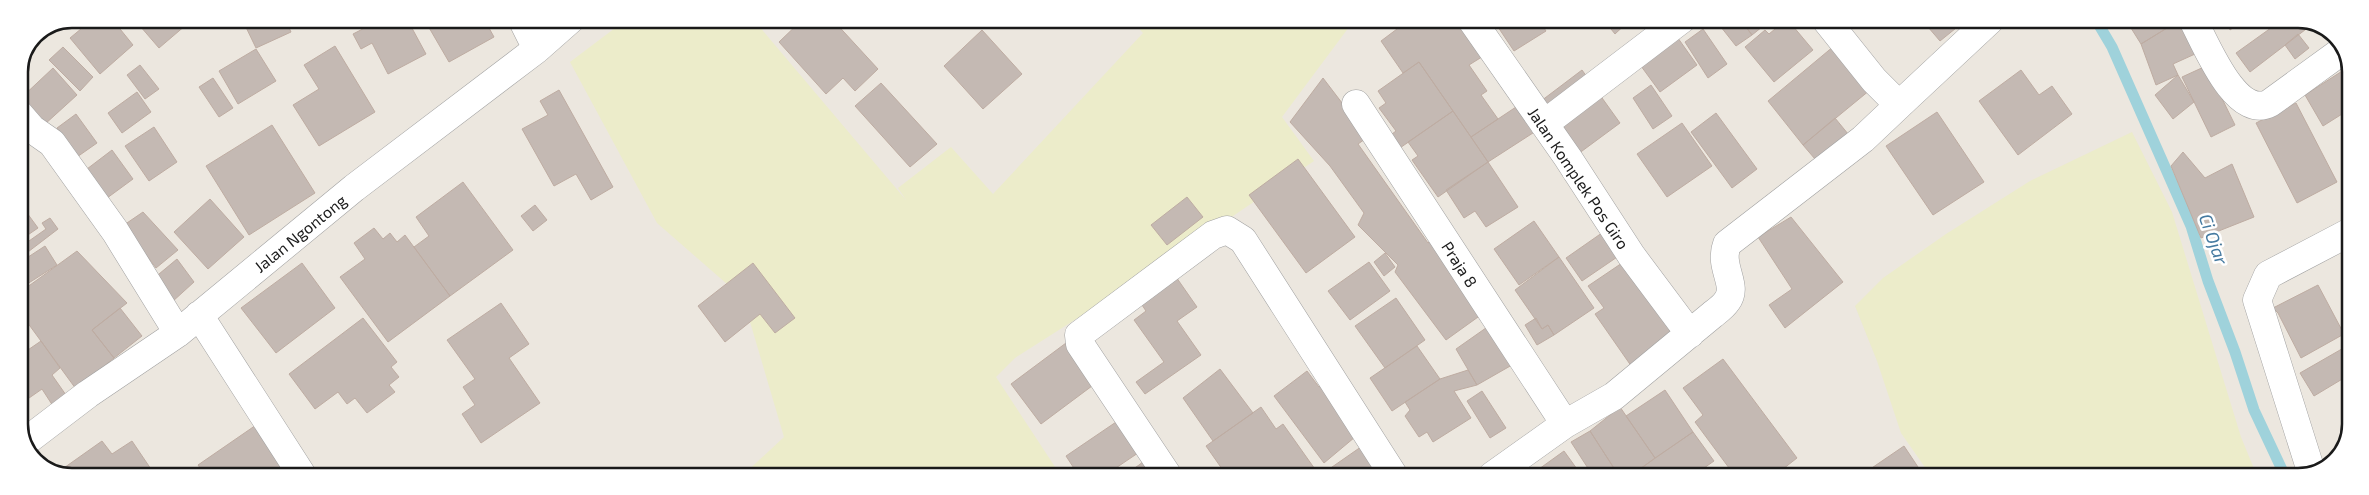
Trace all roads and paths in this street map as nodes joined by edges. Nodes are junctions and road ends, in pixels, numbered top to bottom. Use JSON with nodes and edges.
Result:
{"nodes":[{"id":1,"x":526,"y":28,"type":"edge"},
{"id":2,"x":561,"y":28,"type":"edge"},
{"id":3,"x":1477,"y":28,"type":"edge"},
{"id":4,"x":1671,"y":28,"type":"edge"},
{"id":5,"x":1832,"y":28,"type":"edge"},
{"id":6,"x":1982,"y":28,"type":"edge"},
{"id":7,"x":2197,"y":28,"type":"edge"},
{"id":8,"x":537,"y":49,"type":"junction"},
{"id":9,"x":2338,"y":54,"type":"edge"},
{"id":10,"x":1356,"y":104,"type":"dead end"},
{"id":11,"x":1900,"y":106,"type":"junction"},
{"id":12,"x":1544,"y":124,"type":"junction"},
{"id":13,"x":28,"y":130,"type":"edge"},
{"id":14,"x":2341,"y":236,"type":"edge"},
{"id":15,"x":199,"y":315,"type":"junction"},
{"id":16,"x":178,"y":333,"type":"junction"},
{"id":17,"x":1690,"y":334,"type":"junction"},
{"id":18,"x":1565,"y":424,"type":"junction"},
{"id":19,"x":30,"y":438,"type":"edge"},
{"id":20,"x":2309,"y":466,"type":"edge"},
{"id":21,"x":297,"y":468,"type":"edge"},
{"id":22,"x":1163,"y":468,"type":"edge"},
{"id":23,"x":1389,"y":468,"type":"edge"},
{"id":24,"x":1503,"y":468,"type":"edge"}],
"edges":[{"from":1,"to":8,"type":"street"},
{"from":2,"to":8,"type":"street","name":"Jalan Ngontong"},
{"from":3,"to":12,"type":"street","name":"Jalan Komplek Pos Giro"},
{"from":4,"to":12,"type":"street"},
{"from":5,"to":11,"type":"street"},
{"from":6,"to":11,"type":"street"},
{"from":7,"to":9,"type":"street"},
{"from":8,"to":15,"type":"street","name":"Jalan Ngontong"},
{"from":10,"to":18,"type":"street","name":"Praja 8"},
{"from":11,"to":17,"type":"street"},
{"from":12,"to":17,"type":"street","name":"Jalan Komplek Pos Giro"},
{"from":13,"to":16,"type":"street"},
{"from":14,"to":20,"type":"street"},
{"from":15,"to":16,"type":"street","name":"Jalan Ngontong"},
{"from":15,"to":21,"type":"street"},
{"from":16,"to":19,"type":"street","name":"Jalan Ngontong"},
{"from":17,"to":18,"type":"street"},
{"from":18,"to":24,"type":"street"},
{"from":22,"to":23,"type":"street"}]}
